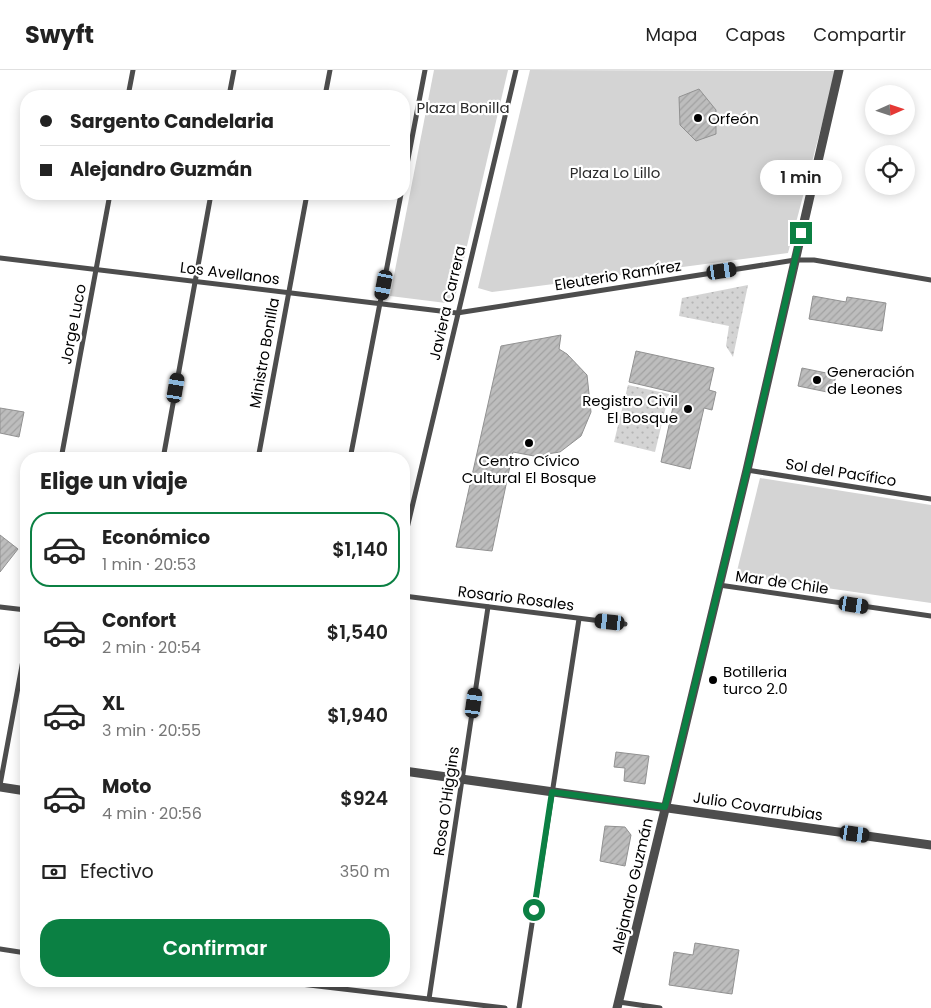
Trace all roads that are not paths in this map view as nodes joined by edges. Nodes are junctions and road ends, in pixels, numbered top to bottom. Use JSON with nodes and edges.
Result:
{"nodes":[{"id":1,"x":133,"y":70,"type":"edge"},
{"id":2,"x":234,"y":70,"type":"edge"},
{"id":3,"x":330,"y":70,"type":"edge"},
{"id":4,"x":425,"y":70,"type":"edge"},
{"id":5,"x":516,"y":70,"type":"edge"},
{"id":6,"x":839,"y":70,"type":"edge"},
{"id":7,"x":129,"y":90,"type":"edge"},
{"id":8,"x":230,"y":90,"type":"edge"},
{"id":9,"x":326,"y":90,"type":"edge"},
{"id":10,"x":410,"y":149,"type":"edge"},
{"id":11,"x":109,"y":200,"type":"edge"},
{"id":12,"x":210,"y":200,"type":"edge"},
{"id":13,"x":306,"y":200,"type":"edge"},
{"id":14,"x":400,"y":200,"type":"edge"},
{"id":15,"x":0,"y":258,"type":"edge"},
{"id":16,"x":795,"y":260,"type":"junction"},
{"id":17,"x":96,"y":270,"type":"junction"},
{"id":18,"x":931,"y":280,"type":"edge"},
{"id":19,"x":195,"y":282,"type":"junction"},
{"id":20,"x":288,"y":293,"type":"junction"},
{"id":21,"x":380,"y":304,"type":"junction"},
{"id":22,"x":457,"y":312,"type":"junction"},
{"id":23,"x":62,"y":452,"type":"edge"},
{"id":24,"x":164,"y":452,"type":"edge"},
{"id":25,"x":259,"y":452,"type":"edge"},
{"id":26,"x":351,"y":452,"type":"edge"},
{"id":27,"x":747,"y":470,"type":"junction"},
{"id":28,"x":931,"y":499,"type":"edge"},
{"id":29,"x":410,"y":516,"type":"edge"},
{"id":30,"x":719,"y":585,"type":"junction"},
{"id":31,"x":410,"y":597,"type":"edge"},
{"id":32,"x":0,"y":607,"type":"edge"},
{"id":33,"x":488,"y":607,"type":"junction"},
{"id":34,"x":20,"y":609,"type":"edge"},
{"id":35,"x":931,"y":616,"type":"edge"},
{"id":36,"x":579,"y":619,"type":"junction"},
{"id":37,"x":625,"y":624,"type":"dead end"},
{"id":38,"x":20,"y":677,"type":"edge"},
{"id":39,"x":410,"y":772,"type":"edge"},
{"id":40,"x":462,"y":779,"type":"junction"},
{"id":41,"x":0,"y":786,"type":"edge"},
{"id":42,"x":20,"y":790,"type":"edge"},
{"id":43,"x":552,"y":792,"type":"junction"},
{"id":44,"x":665,"y":807,"type":"junction"},
{"id":45,"x":931,"y":845,"type":"edge"},
{"id":46,"x":0,"y":950,"type":"edge"},
{"id":47,"x":20,"y":952,"type":"edge"},
{"id":48,"x":324,"y":987,"type":"edge"},
{"id":49,"x":340,"y":989,"type":"joint"},
{"id":50,"x":430,"y":999,"type":"junction"},
{"id":51,"x":618,"y":1005,"type":"edge"},
{"id":52,"x":505,"y":1008,"type":"edge"},
{"id":53,"x":519,"y":1008,"type":"edge"},
{"id":54,"x":660,"y":1008,"type":"edge"}],
"edges":[{"from":1,"to":7,"type":"street"},
{"from":2,"to":8,"type":"street"},
{"from":3,"to":9,"type":"street"},
{"from":4,"to":10,"type":"street"},
{"from":5,"to":22,"type":"street","name":"Javiera Carrera"},
{"from":6,"to":16,"type":"street","name":"Alejandro Guzmán"},
{"from":11,"to":17,"type":"street","name":"Jorge Luco"},
{"from":12,"to":19,"type":"street"},
{"from":13,"to":20,"type":"street","name":"Ministro Bonilla"},
{"from":14,"to":21,"type":"street"},
{"from":15,"to":17,"type":"street","name":"Los Avellanos"},
{"from":16,"to":18,"type":"street","name":"Eleuterio Ramírez"},
{"from":16,"to":22,"type":"street","name":"Eleuterio Ramírez"},
{"from":16,"to":27,"type":"street","name":"Alejandro Guzmán"},
{"from":17,"to":19,"type":"street","name":"Los Avellanos"},
{"from":17,"to":23,"type":"street","name":"Jorge Luco"},
{"from":19,"to":20,"type":"street","name":"Los Avellanos"},
{"from":19,"to":24,"type":"street"},
{"from":20,"to":21,"type":"street","name":"Los Avellanos"},
{"from":20,"to":25,"type":"street","name":"Ministro Bonilla"},
{"from":21,"to":22,"type":"street","name":"Los Avellanos"},
{"from":21,"to":26,"type":"street"},
{"from":22,"to":29,"type":"street","name":"Javiera Carrera"},
{"from":27,"to":28,"type":"street","name":"Sol del Pacífico"},
{"from":27,"to":30,"type":"street","name":"Alejandro Guzmán"},
{"from":30,"to":35,"type":"street","name":"Mar de Chile"},
{"from":30,"to":44,"type":"street","name":"Alejandro Guzmán"},
{"from":31,"to":33,"type":"street","name":"Rosario Rosales"},
{"from":32,"to":34,"type":"street"},
{"from":33,"to":36,"type":"street","name":"Rosario Rosales"},
{"from":33,"to":40,"type":"street","name":"Rosa O'Higgins"},
{"from":36,"to":37,"type":"street","name":"Rosario Rosales"},
{"from":36,"to":43,"type":"street"},
{"from":38,"to":41,"type":"street"},
{"from":39,"to":40,"type":"street","name":"Julio Covarrubias"},
{"from":40,"to":43,"type":"street","name":"Julio Covarrubias"},
{"from":40,"to":50,"type":"street","name":"Rosa O'Higgins"},
{"from":41,"to":42,"type":"street"},
{"from":43,"to":44,"type":"street","name":"Julio Covarrubias"},
{"from":43,"to":53,"type":"street"},
{"from":44,"to":45,"type":"street","name":"Julio Covarrubias"},
{"from":44,"to":51,"type":"street","name":"Alejandro Guzmán"},
{"from":46,"to":47,"type":"street"},
{"from":48,"to":49,"type":"street"},
{"from":49,"to":50,"type":"street"},
{"from":50,"to":52,"type":"street"},
{"from":51,"to":54,"type":"street"}]}
